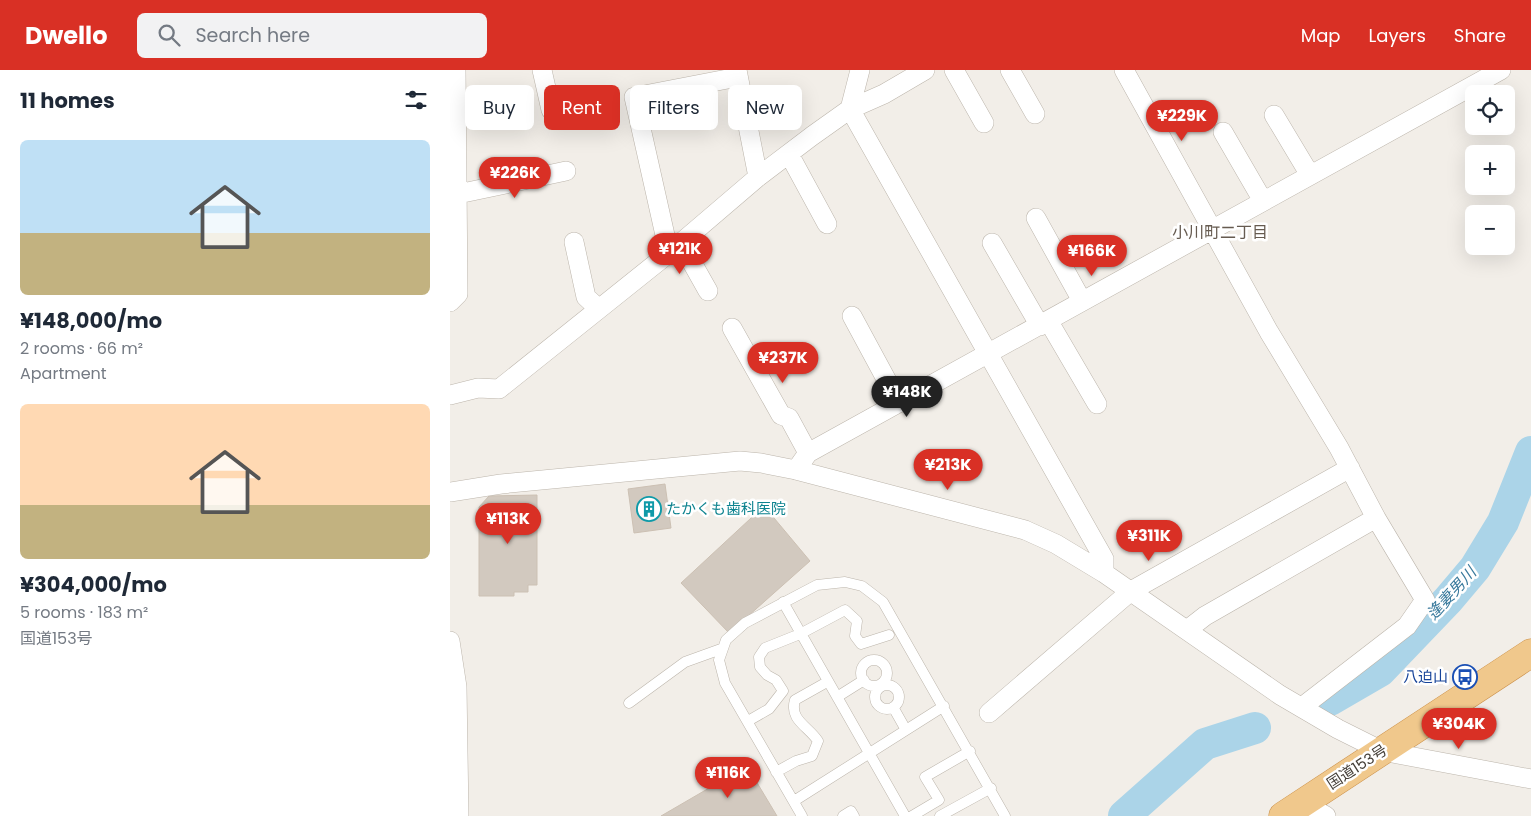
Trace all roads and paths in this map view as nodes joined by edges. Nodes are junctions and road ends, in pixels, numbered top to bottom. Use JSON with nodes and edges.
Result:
{"nodes":[{"id":1,"x":456,"y":70,"type":"edge"},
{"id":2,"x":542,"y":70,"type":"edge"},
{"id":3,"x":860,"y":70,"type":"edge"},
{"id":4,"x":925,"y":70,"type":"edge"},
{"id":5,"x":954,"y":70,"type":"edge"},
{"id":6,"x":1010,"y":70,"type":"edge"},
{"id":7,"x":1124,"y":70,"type":"edge"},
{"id":8,"x":1501,"y":70,"type":"edge"},
{"id":9,"x":738,"y":74,"type":"edge"},
{"id":10,"x":545,"y":85,"type":"edge"},
{"id":11,"x":850,"y":108,"type":"junction"},
{"id":12,"x":1036,"y":114,"type":"dead end"},
{"id":13,"x":1274,"y":115,"type":"dead end"},
{"id":14,"x":984,"y":123,"type":"dead end"},
{"id":15,"x":1223,"y":132,"type":"dead end"},
{"id":16,"x":789,"y":154,"type":"junction"},
{"id":17,"x":566,"y":171,"type":"dead end"},
{"id":18,"x":1310,"y":175,"type":"junction"},
{"id":19,"x":758,"y":177,"type":"junction"},
{"id":20,"x":458,"y":194,"type":"junction"},
{"id":21,"x":1263,"y":201,"type":"junction"},
{"id":22,"x":1036,"y":218,"type":"dead end"},
{"id":23,"x":827,"y":224,"type":"dead end"},
{"id":24,"x":1211,"y":230,"type":"junction"},
{"id":25,"x":574,"y":242,"type":"dead end"},
{"id":26,"x":992,"y":243,"type":"dead end"},
{"id":27,"x":675,"y":248,"type":"junction"},
{"id":28,"x":708,"y":291,"type":"dead end"},
{"id":29,"x":1082,"y":301,"type":"junction"},
{"id":30,"x":450,"y":302,"type":"edge"},
{"id":31,"x":599,"y":309,"type":"junction"},
{"id":32,"x":852,"y":316,"type":"dead end"},
{"id":33,"x":1044,"y":324,"type":"junction"},
{"id":34,"x":732,"y":328,"type":"dead end"},
{"id":35,"x":989,"y":354,"type":"junction"},
{"id":36,"x":450,"y":394,"type":"edge"},
{"id":37,"x":899,"y":404,"type":"junction"},
{"id":38,"x":1097,"y":404,"type":"dead end"},
{"id":39,"x":808,"y":453,"type":"junction"},
{"id":40,"x":1350,"y":468,"type":"junction"},
{"id":41,"x":796,"y":470,"type":"junction"},
{"id":42,"x":450,"y":492,"type":"edge"},
{"id":43,"x":1376,"y":518,"type":"junction"},
{"id":44,"x":1104,"y":573,"type":"junction"},
{"id":45,"x":1130,"y":591,"type":"junction"},
{"id":46,"x":783,"y":602,"type":"junction"},
{"id":47,"x":1187,"y":630,"type":"junction"},
{"id":48,"x":800,"y":634,"type":"junction"},
{"id":49,"x":889,"y":634,"type":"dead end"},
{"id":50,"x":450,"y":641,"type":"edge"},
{"id":51,"x":722,"y":650,"type":"junction"},
{"id":52,"x":1531,"y":653,"type":"edge"},
{"id":53,"x":864,"y":680,"type":"junction"},
{"id":54,"x":827,"y":682,"type":"junction"},
{"id":55,"x":882,"y":684,"type":"junction"},
{"id":56,"x":837,"y":696,"type":"junction"},
{"id":57,"x":629,"y":703,"type":"dead end"},
{"id":58,"x":944,"y":706,"type":"junction"},
{"id":59,"x":893,"y":707,"type":"junction"},
{"id":60,"x":1302,"y":708,"type":"junction"},
{"id":61,"x":989,"y":712,"type":"dead end"},
{"id":62,"x":748,"y":721,"type":"junction"},
{"id":63,"x":906,"y":730,"type":"junction"},
{"id":64,"x":970,"y":751,"type":"junction"},
{"id":65,"x":1382,"y":751,"type":"junction"},
{"id":66,"x":870,"y":753,"type":"junction"},
{"id":67,"x":776,"y":772,"type":"junction"},
{"id":68,"x":1531,"y":779,"type":"edge"},
{"id":69,"x":991,"y":788,"type":"junction"},
{"id":70,"x":794,"y":801,"type":"junction"},
{"id":71,"x":1293,"y":810,"type":"edge"},
{"id":72,"x":952,"y":813,"type":"edge"},
{"id":73,"x":459,"y":816,"type":"edge"},
{"id":74,"x":802,"y":816,"type":"edge"},
{"id":75,"x":843,"y":816,"type":"edge"},
{"id":76,"x":854,"y":816,"type":"edge"},
{"id":77,"x":904,"y":816,"type":"edge"},
{"id":78,"x":912,"y":816,"type":"edge"},
{"id":79,"x":940,"y":816,"type":"edge"},
{"id":80,"x":1005,"y":816,"type":"edge"},
{"id":81,"x":1326,"y":816,"type":"edge"}],
"edges":[{"from":1,"to":20,"type":"street"},
{"from":2,"to":10,"type":"street"},
{"from":3,"to":11,"type":"street"},
{"from":4,"to":11,"type":"street"},
{"from":5,"to":14,"type":"street"},
{"from":6,"to":12,"type":"street"},
{"from":7,"to":24,"type":"street"},
{"from":8,"to":18,"type":"street"},
{"from":9,"to":19,"type":"street"},
{"from":9,"to":27,"type":"street"},
{"from":11,"to":16,"type":"street"},
{"from":11,"to":35,"type":"street"},
{"from":13,"to":18,"type":"street"},
{"from":15,"to":21,"type":"street"},
{"from":16,"to":19,"type":"street"},
{"from":16,"to":23,"type":"street"},
{"from":17,"to":20,"type":"street"},
{"from":18,"to":21,"type":"street"},
{"from":19,"to":27,"type":"street"},
{"from":20,"to":30,"type":"street"},
{"from":21,"to":24,"type":"street"},
{"from":22,"to":29,"type":"street"},
{"from":24,"to":29,"type":"street"},
{"from":24,"to":40,"type":"street"},
{"from":25,"to":31,"type":"street"},
{"from":26,"to":33,"type":"street"},
{"from":27,"to":28,"type":"street"},
{"from":27,"to":31,"type":"street"},
{"from":29,"to":33,"type":"street"},
{"from":31,"to":36,"type":"street"},
{"from":32,"to":37,"type":"street"},
{"from":33,"to":35,"type":"street"},
{"from":33,"to":38,"type":"street"},
{"from":34,"to":39,"type":"street"},
{"from":35,"to":37,"type":"street"},
{"from":35,"to":44,"type":"street"},
{"from":37,"to":39,"type":"street"},
{"from":39,"to":41,"type":"street"},
{"from":40,"to":43,"type":"street"},
{"from":40,"to":45,"type":"street"},
{"from":41,"to":42,"type":"street"},
{"from":41,"to":44,"type":"street"},
{"from":43,"to":47,"type":"street"},
{"from":43,"to":60,"type":"street"},
{"from":44,"to":45,"type":"street"},
{"from":45,"to":47,"type":"street"},
{"from":45,"to":61,"type":"street"},
{"from":46,"to":48,"type":"lane"},
{"from":46,"to":51,"type":"lane"},
{"from":46,"to":58,"type":"lane"},
{"from":47,"to":60,"type":"street"},
{"from":48,"to":49,"type":"lane"},
{"from":48,"to":54,"type":"lane"},
{"from":48,"to":62,"type":"lane"},
{"from":50,"to":73,"type":"street"},
{"from":51,"to":57,"type":"lane"},
{"from":51,"to":62,"type":"lane"},
{"from":52,"to":65,"type":"highway","name":"国道153号"},
{"from":53,"to":55,"type":"lane"},
{"from":53,"to":55,"type":"lane"},
{"from":53,"to":56,"type":"lane"},
{"from":54,"to":56,"type":"lane"},
{"from":54,"to":67,"type":"lane"},
{"from":55,"to":59,"type":"lane"},
{"from":55,"to":59,"type":"lane"},
{"from":56,"to":66,"type":"lane"},
{"from":58,"to":63,"type":"lane"},
{"from":58,"to":64,"type":"lane"},
{"from":59,"to":63,"type":"lane"},
{"from":60,"to":65,"type":"street"},
{"from":62,"to":67,"type":"lane"},
{"from":63,"to":66,"type":"lane"},
{"from":64,"to":69,"type":"lane"},
{"from":64,"to":78,"type":"lane"},
{"from":65,"to":68,"type":"street"},
{"from":65,"to":71,"type":"highway","name":"国道153号"},
{"from":66,"to":70,"type":"lane"},
{"from":66,"to":77,"type":"lane"},
{"from":67,"to":70,"type":"lane"},
{"from":69,"to":72,"type":"lane"},
{"from":69,"to":80,"type":"lane"},
{"from":70,"to":74,"type":"lane"},
{"from":71,"to":81,"type":"street"},
{"from":72,"to":79,"type":"lane"},
{"from":75,"to":76,"type":"lane"}]}
